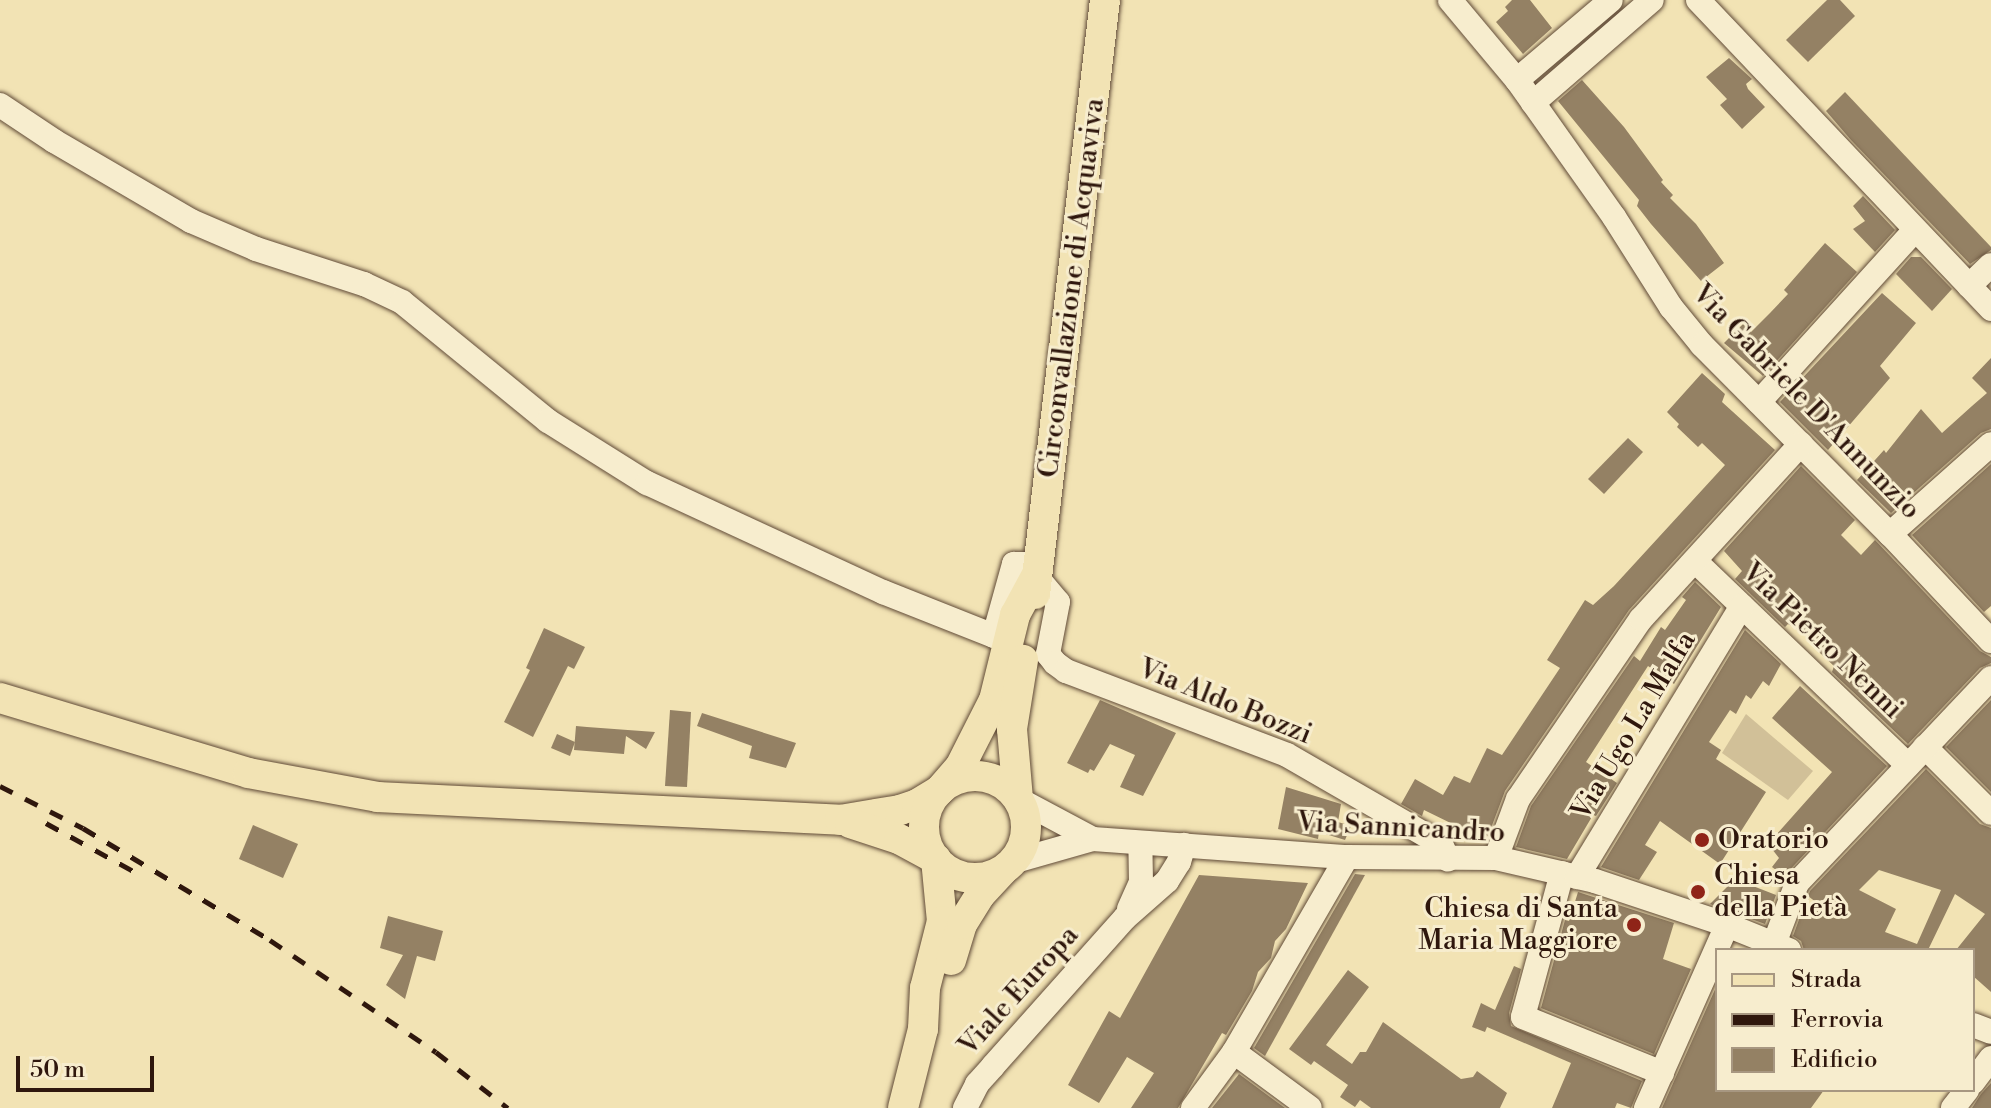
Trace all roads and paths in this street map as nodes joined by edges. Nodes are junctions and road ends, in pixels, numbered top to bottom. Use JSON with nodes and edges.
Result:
{"nodes":[{"id":1,"x":1105,"y":0,"type":"edge"},
{"id":2,"x":1450,"y":0,"type":"edge"},
{"id":3,"x":1611,"y":0,"type":"edge"},
{"id":4,"x":1652,"y":0,"type":"edge"},
{"id":5,"x":1698,"y":0,"type":"edge"},
{"id":6,"x":1517,"y":80,"type":"junction"},
{"id":7,"x":1533,"y":103,"type":"junction"},
{"id":8,"x":0,"y":105,"type":"edge"},
{"id":9,"x":1915,"y":230,"type":"junction"},
{"id":10,"x":1991,"y":265,"type":"edge"},
{"id":11,"x":1969,"y":286,"type":"junction"},
{"id":12,"x":1991,"y":309,"type":"edge"},
{"id":13,"x":1759,"y":402,"type":"junction"},
{"id":14,"x":1801,"y":444,"type":"junction"},
{"id":15,"x":1991,"y":444,"type":"edge"},
{"id":16,"x":1890,"y":534,"type":"junction"},
{"id":17,"x":1695,"y":561,"type":"junction"},
{"id":18,"x":1037,"y":570,"type":"junction"},
{"id":19,"x":1742,"y":606,"type":"junction"},
{"id":20,"x":1988,"y":633,"type":"edge"},
{"id":21,"x":1991,"y":678,"type":"edge"},
{"id":22,"x":0,"y":698,"type":"edge"},
{"id":23,"x":1917,"y":756,"type":"junction"},
{"id":24,"x":939,"y":791,"type":"junction"},
{"id":25,"x":1018,"y":799,"type":"junction"},
{"id":26,"x":1991,"y":813,"type":"edge"},
{"id":27,"x":840,"y":820,"type":"junction"},
{"id":28,"x":1093,"y":839,"type":"junction"},
{"id":29,"x":1140,"y":843,"type":"junction"},
{"id":30,"x":1184,"y":845,"type":"junction"},
{"id":31,"x":1347,"y":857,"type":"junction"},
{"id":32,"x":1496,"y":858,"type":"junction"},
{"id":33,"x":936,"y":859,"type":"junction"},
{"id":34,"x":1448,"y":860,"type":"junction"},
{"id":35,"x":1007,"y":866,"type":"junction"},
{"id":36,"x":1570,"y":875,"type":"junction"},
{"id":37,"x":1125,"y":918,"type":"junction"},
{"id":38,"x":1727,"y":925,"type":"junction"},
{"id":39,"x":1782,"y":947,"type":"edge"},
{"id":40,"x":1717,"y":948,"type":"edge"},
{"id":41,"x":1715,"y":952,"type":"edge"},
{"id":42,"x":923,"y":1029,"type":"junction"},
{"id":43,"x":1234,"y":1052,"type":"junction"},
{"id":44,"x":1991,"y":1058,"type":"edge"},
{"id":45,"x":1662,"y":1073,"type":"junction"},
{"id":46,"x":1975,"y":1079,"type":"edge"},
{"id":47,"x":1965,"y":1092,"type":"edge"},
{"id":48,"x":903,"y":1108,"type":"edge"},
{"id":49,"x":965,"y":1108,"type":"edge"},
{"id":50,"x":1193,"y":1108,"type":"edge"},
{"id":51,"x":1310,"y":1108,"type":"edge"},
{"id":52,"x":1646,"y":1108,"type":"edge"},
{"id":53,"x":1953,"y":1108,"type":"edge"}],
"edges":[{"from":1,"to":18,"type":"main road","name":"Circonvallazione di Acquaviva"},
{"from":2,"to":6,"type":"street","name":"Via Gabriele D'Annunzio"},
{"from":3,"to":6,"type":"street"},
{"from":4,"to":7,"type":"street"},
{"from":5,"to":9,"type":"street"},
{"from":6,"to":7,"type":"street","name":"Via Gabriele D'Annunzio"},
{"from":7,"to":13,"type":"street","name":"Via Gabriele D'Annunzio"},
{"from":8,"to":18,"type":"street"},
{"from":9,"to":11,"type":"street"},
{"from":9,"to":13,"type":"street"},
{"from":10,"to":11,"type":"street"},
{"from":11,"to":12,"type":"street"},
{"from":13,"to":14,"type":"street","name":"Via Gabriele D'Annunzio"},
{"from":14,"to":16,"type":"street","name":"Via Gabriele D'Annunzio"},
{"from":14,"to":17,"type":"street"},
{"from":15,"to":16,"type":"street"},
{"from":16,"to":20,"type":"street","name":"Via Gabriele D'Annunzio"},
{"from":17,"to":19,"type":"street","name":"Via Pietro Nenni"},
{"from":17,"to":32,"type":"street"},
{"from":18,"to":24,"type":"main road"},
{"from":18,"to":25,"type":"main road","name":"Circonvallazione di Acquaviva"},
{"from":18,"to":34,"type":"street","name":"Via Aldo Bozzi"},
{"from":19,"to":23,"type":"street","name":"Via Pietro Nenni"},
{"from":19,"to":36,"type":"street","name":"Via Ugo La Malfa"},
{"from":21,"to":23,"type":"street"},
{"from":22,"to":27,"type":"main road"},
{"from":23,"to":26,"type":"street","name":"Via Pietro Nenni"},
{"from":23,"to":39,"type":"street"},
{"from":24,"to":25,"type":"main road"},
{"from":24,"to":27,"type":"main road"},
{"from":24,"to":33,"type":"main road"},
{"from":25,"to":28,"type":"street"},
{"from":25,"to":35,"type":"main road"},
{"from":27,"to":33,"type":"main road"},
{"from":28,"to":29,"type":"street","name":"Via Sannicandro"},
{"from":28,"to":35,"type":"street"},
{"from":29,"to":30,"type":"street","name":"Via Sannicandro"},
{"from":29,"to":37,"type":"street","name":"Viale Europa"},
{"from":30,"to":31,"type":"street","name":"Via Sannicandro"},
{"from":30,"to":37,"type":"street","name":"Viale Europa"},
{"from":31,"to":34,"type":"street","name":"Via Sannicandro"},
{"from":31,"to":43,"type":"street"},
{"from":32,"to":34,"type":"street","name":"Via Sannicandro"},
{"from":32,"to":36,"type":"street","name":"Via Sannicandro"},
{"from":33,"to":35,"type":"main road"},
{"from":33,"to":42,"type":"main road"},
{"from":35,"to":42,"type":"main road"},
{"from":36,"to":38,"type":"street","name":"Via Sannicandro"},
{"from":36,"to":45,"type":"street","name":"Via Ugo La Malfa"},
{"from":37,"to":49,"type":"street","name":"Viale Europa"},
{"from":38,"to":39,"type":"street","name":"Via Sannicandro"},
{"from":38,"to":40,"type":"street"},
{"from":41,"to":45,"type":"street"},
{"from":42,"to":48,"type":"main road"},
{"from":43,"to":50,"type":"street"},
{"from":43,"to":51,"type":"street"},
{"from":44,"to":46,"type":"street"},
{"from":45,"to":52,"type":"street"},
{"from":47,"to":53,"type":"street"}]}
